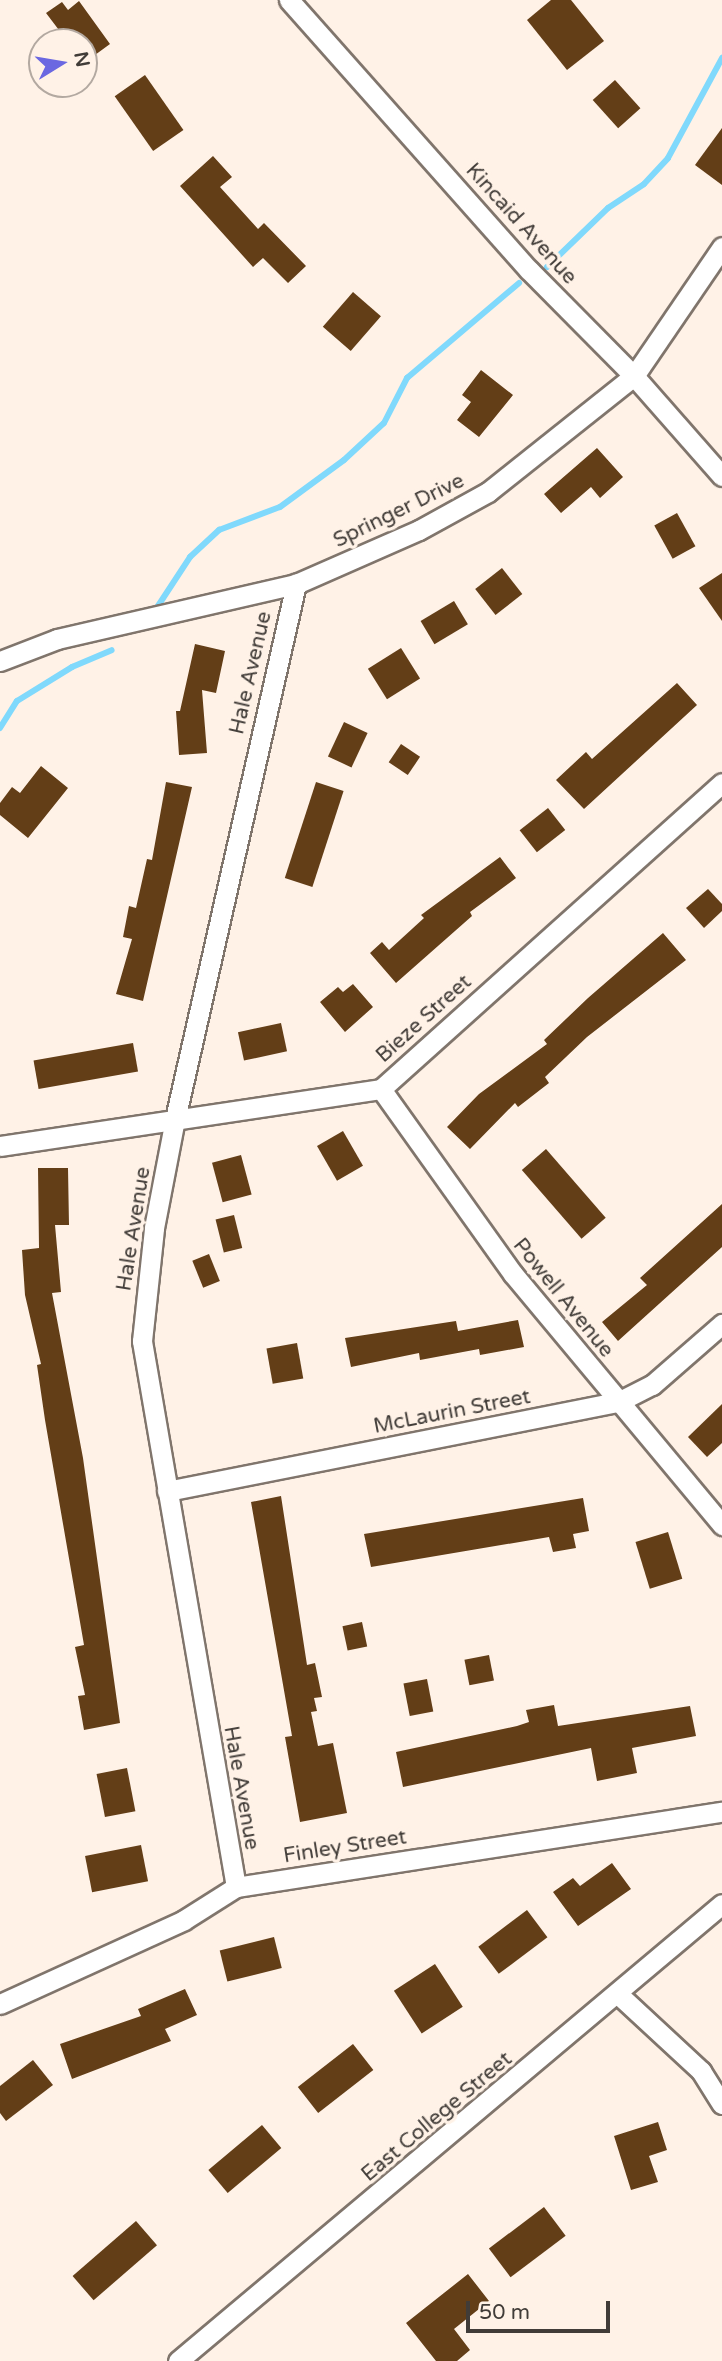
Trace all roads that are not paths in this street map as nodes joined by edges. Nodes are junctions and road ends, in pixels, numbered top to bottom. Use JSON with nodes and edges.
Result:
{"nodes":[{"id":1,"x":289,"y":0,"type":"edge"},
{"id":2,"x":722,"y":247,"type":"edge"},
{"id":3,"x":634,"y":376,"type":"junction"},
{"id":4,"x":722,"y":476,"type":"edge"},
{"id":5,"x":296,"y":584,"type":"junction"},
{"id":6,"x":0,"y":661,"type":"edge"},
{"id":7,"x":722,"y":783,"type":"edge"},
{"id":8,"x":381,"y":1088,"type":"junction"},
{"id":9,"x":176,"y":1119,"type":"junction"},
{"id":10,"x":0,"y":1146,"type":"edge"},
{"id":11,"x":722,"y":1324,"type":"edge"},
{"id":12,"x":618,"y":1402,"type":"junction"},
{"id":13,"x":167,"y":1491,"type":"junction"},
{"id":14,"x":722,"y":1525,"type":"edge"},
{"id":15,"x":722,"y":1812,"type":"edge"},
{"id":16,"x":236,"y":1886,"type":"junction"},
{"id":17,"x":722,"y":1904,"type":"edge"},
{"id":18,"x":619,"y":1995,"type":"junction"},
{"id":19,"x":0,"y":2004,"type":"edge"},
{"id":20,"x":722,"y":2104,"type":"edge"},
{"id":21,"x":178,"y":2361,"type":"edge"}],
"edges":[{"from":1,"to":3,"type":"street","name":"Kincaid Avenue"},
{"from":2,"to":3,"type":"street","name":"Springer Drive"},
{"from":3,"to":4,"type":"street","name":"Kincaid Avenue"},
{"from":3,"to":5,"type":"street","name":"Springer Drive"},
{"from":5,"to":6,"type":"street","name":"Springer Drive"},
{"from":5,"to":9,"type":"street","name":"Hale Avenue"},
{"from":7,"to":8,"type":"street","name":"Bieze Street"},
{"from":8,"to":9,"type":"street","name":"Bieze Street"},
{"from":8,"to":12,"type":"street","name":"Powell Avenue"},
{"from":9,"to":10,"type":"street","name":"Bieze Street"},
{"from":9,"to":13,"type":"street","name":"Hale Avenue"},
{"from":11,"to":12,"type":"street","name":"McLaurin Street"},
{"from":12,"to":13,"type":"street","name":"McLaurin Street"},
{"from":12,"to":14,"type":"street","name":"Powell Avenue"},
{"from":13,"to":16,"type":"street","name":"Hale Avenue"},
{"from":15,"to":16,"type":"street","name":"Finley Street"},
{"from":16,"to":19,"type":"street","name":"Finley Street"},
{"from":17,"to":18,"type":"street","name":"East College Street"},
{"from":18,"to":20,"type":"street"},
{"from":18,"to":21,"type":"street","name":"East College Street"}]}
